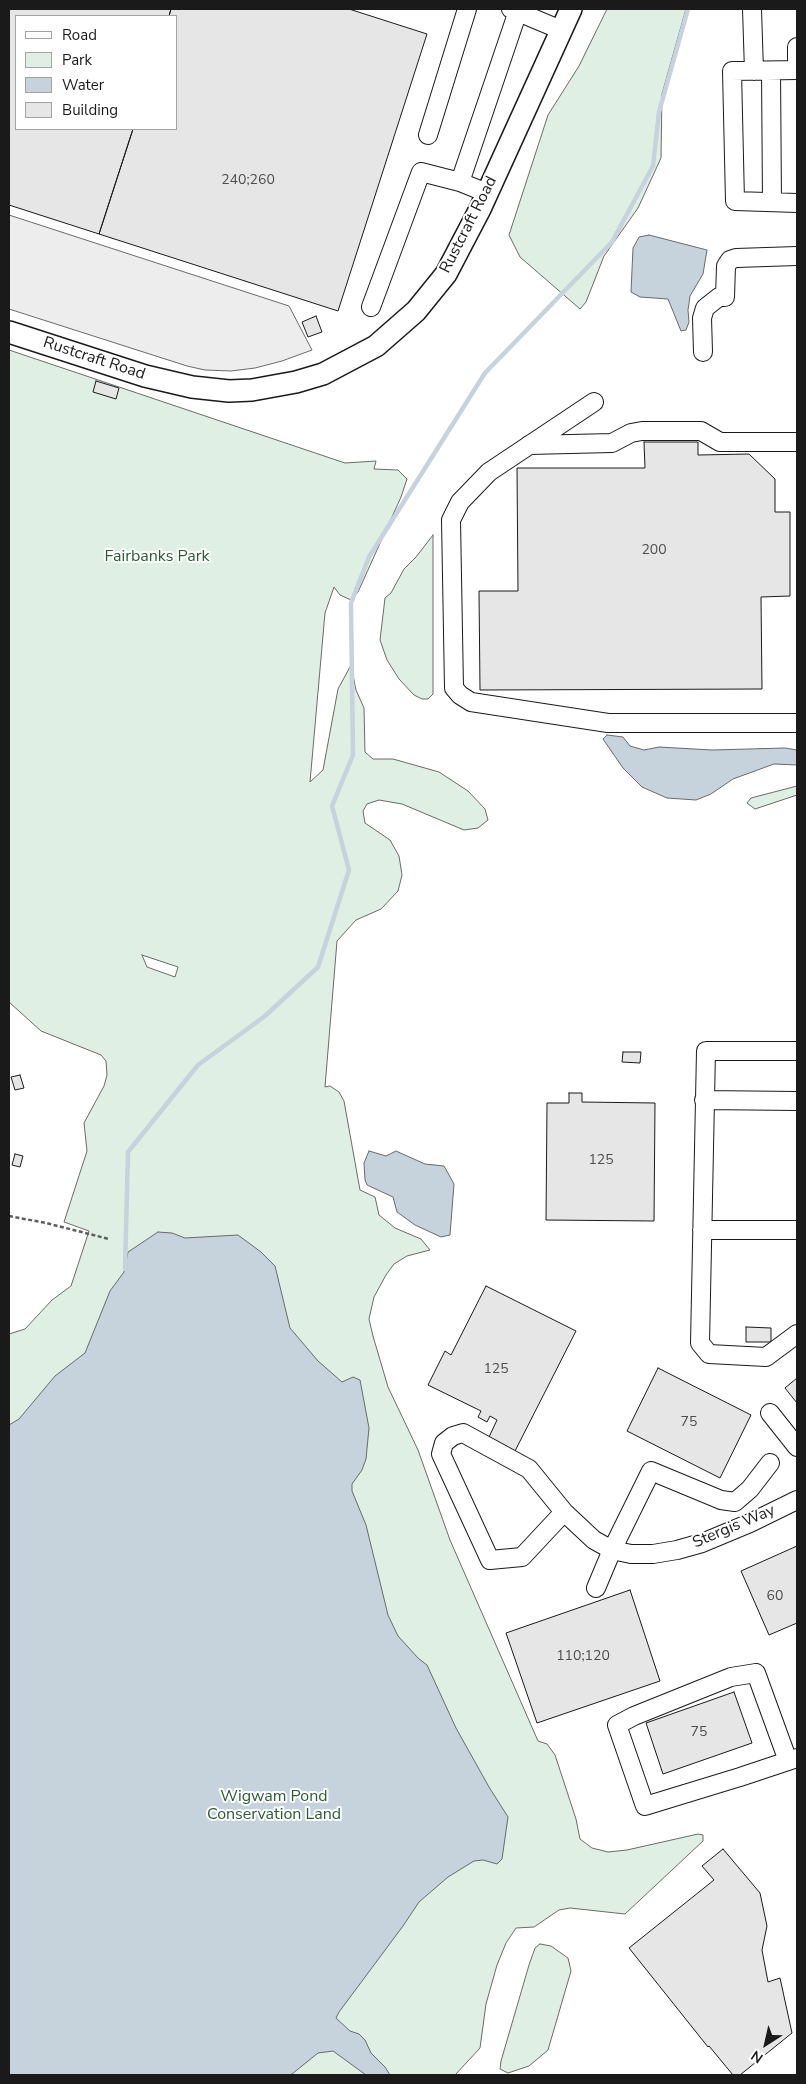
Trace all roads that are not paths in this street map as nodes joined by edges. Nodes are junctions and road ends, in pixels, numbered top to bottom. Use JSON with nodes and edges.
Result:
{"nodes":[{"id":1,"x":467,"y":9,"type":"edge"},
{"id":2,"x":571,"y":9,"type":"edge"},
{"id":3,"x":752,"y":9,"type":"edge"},
{"id":4,"x":519,"y":11,"type":"edge"},
{"id":5,"x":561,"y":30,"type":"junction"},
{"id":6,"x":797,"y":47,"type":"edge"},
{"id":7,"x":797,"y":70,"type":"edge"},
{"id":8,"x":763,"y":71,"type":"junction"},
{"id":9,"x":428,"y":135,"type":"dead end"},
{"id":10,"x":460,"y":182,"type":"junction"},
{"id":11,"x":487,"y":193,"type":"junction"},
{"id":12,"x":772,"y":202,"type":"junction"},
{"id":13,"x":797,"y":203,"type":"edge"},
{"id":14,"x":797,"y":256,"type":"edge"},
{"id":15,"x":371,"y":307,"type":"dead end"},
{"id":16,"x":9,"y":332,"type":"edge"},
{"id":17,"x":703,"y":352,"type":"dead end"},
{"id":18,"x":594,"y":402,"type":"dead end"},
{"id":19,"x":797,"y":442,"type":"edge"},
{"id":20,"x":529,"y":445,"type":"junction"},
{"id":21,"x":797,"y":723,"type":"edge"},
{"id":22,"x":797,"y":1051,"type":"edge"},
{"id":23,"x":704,"y":1100,"type":"junction"},
{"id":24,"x":797,"y":1100,"type":"edge"},
{"id":25,"x":702,"y":1230,"type":"junction"},
{"id":26,"x":797,"y":1230,"type":"edge"},
{"id":27,"x":797,"y":1334,"type":"edge"},
{"id":28,"x":770,"y":1413,"type":"dead end"},
{"id":29,"x":797,"y":1447,"type":"edge"},
{"id":30,"x":770,"y":1463,"type":"dead end"},
{"id":31,"x":797,"y":1500,"type":"edge"},
{"id":32,"x":735,"y":1502,"type":"junction"},
{"id":33,"x":564,"y":1512,"type":"junction"},
{"id":34,"x":750,"y":1523,"type":"junction"},
{"id":35,"x":612,"y":1550,"type":"junction"},
{"id":36,"x":596,"y":1588,"type":"dead end"},
{"id":37,"x":793,"y":1759,"type":"edge"}],
"edges":[{"from":1,"to":9,"type":"street"},
{"from":2,"to":5,"type":"main road","name":"Rustcraft Road"},
{"from":3,"to":8,"type":"street"},
{"from":4,"to":5,"type":"street"},
{"from":4,"to":10,"type":"street"},
{"from":5,"to":11,"type":"main road","name":"Rustcraft Road"},
{"from":6,"to":7,"type":"street"},
{"from":7,"to":8,"type":"street"},
{"from":8,"to":12,"type":"street"},
{"from":8,"to":12,"type":"street"},
{"from":10,"to":11,"type":"street"},
{"from":10,"to":15,"type":"street"},
{"from":11,"to":16,"type":"main road","name":"Rustcraft Road"},
{"from":12,"to":13,"type":"street"},
{"from":14,"to":17,"type":"street"},
{"from":18,"to":20,"type":"street"},
{"from":19,"to":20,"type":"street"},
{"from":20,"to":21,"type":"street"},
{"from":22,"to":23,"type":"street"},
{"from":23,"to":24,"type":"street"},
{"from":23,"to":25,"type":"street"},
{"from":25,"to":26,"type":"street"},
{"from":25,"to":27,"type":"street"},
{"from":28,"to":29,"type":"street"},
{"from":30,"to":32,"type":"street"},
{"from":31,"to":34,"type":"street","name":"Stergis Way"},
{"from":32,"to":34,"type":"street"},
{"from":32,"to":35,"type":"street"},
{"from":33,"to":33,"type":"street","name":"Stergis Way"},
{"from":33,"to":35,"type":"street","name":"Stergis Way"},
{"from":34,"to":35,"type":"street","name":"Stergis Way"},
{"from":35,"to":36,"type":"street"},
{"from":37,"to":37,"type":"street"}]}
